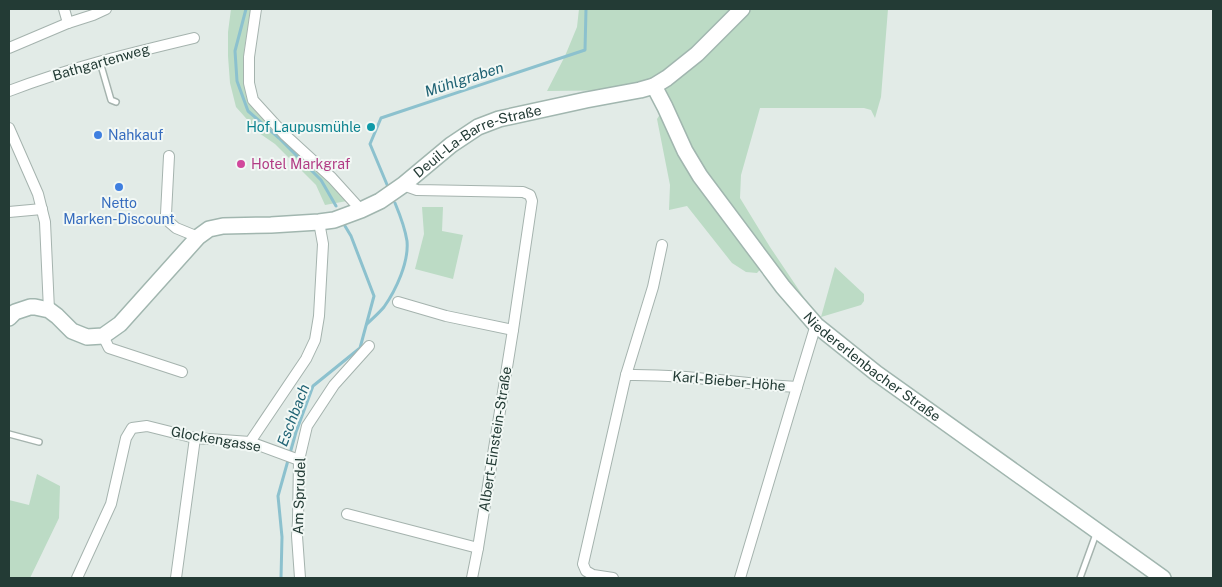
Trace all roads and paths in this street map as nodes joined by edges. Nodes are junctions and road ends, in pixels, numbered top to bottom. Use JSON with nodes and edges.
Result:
{"nodes":[{"id":1,"x":64,"y":9,"type":"edge"},
{"id":2,"x":106,"y":9,"type":"edge"},
{"id":3,"x":256,"y":9,"type":"edge"},
{"id":4,"x":742,"y":9,"type":"edge"},
{"id":5,"x":68,"y":23,"type":"junction"},
{"id":6,"x":194,"y":38,"type":"dead end"},
{"id":7,"x":9,"y":48,"type":"edge"},
{"id":8,"x":99,"y":61,"type":"junction"},
{"id":9,"x":654,"y":86,"type":"junction"},
{"id":10,"x":9,"y":91,"type":"edge"},
{"id":11,"x":116,"y":102,"type":"dead end"},
{"id":12,"x":9,"y":128,"type":"edge"},
{"id":13,"x":169,"y":156,"type":"dead end"},
{"id":14,"x":402,"y":185,"type":"junction"},
{"id":15,"x":42,"y":209,"type":"junction"},
{"id":16,"x":361,"y":210,"type":"junction"},
{"id":17,"x":9,"y":212,"type":"edge"},
{"id":18,"x":319,"y":222,"type":"junction"},
{"id":19,"x":198,"y":237,"type":"junction"},
{"id":20,"x":662,"y":246,"type":"dead end"},
{"id":21,"x":398,"y":302,"type":"dead end"},
{"id":22,"x":49,"y":310,"type":"junction"},
{"id":23,"x":11,"y":312,"type":"edge"},
{"id":24,"x":816,"y":325,"type":"junction"},
{"id":25,"x":513,"y":330,"type":"junction"},
{"id":26,"x":103,"y":336,"type":"junction"},
{"id":27,"x":369,"y":346,"type":"dead end"},
{"id":28,"x":182,"y":372,"type":"dead end"},
{"id":29,"x":626,"y":375,"type":"junction"},
{"id":30,"x":797,"y":387,"type":"junction"},
{"id":31,"x":9,"y":434,"type":"edge"},
{"id":32,"x":195,"y":438,"type":"junction"},
{"id":33,"x":40,"y":442,"type":"dead end"},
{"id":34,"x":250,"y":442,"type":"junction"},
{"id":35,"x":298,"y":460,"type":"junction"},
{"id":36,"x":347,"y":514,"type":"dead end"},
{"id":37,"x":1097,"y":531,"type":"junction"},
{"id":38,"x":478,"y":548,"type":"junction"},
{"id":39,"x":77,"y":578,"type":"edge"},
{"id":40,"x":176,"y":578,"type":"edge"},
{"id":41,"x":300,"y":578,"type":"edge"},
{"id":42,"x":472,"y":578,"type":"edge"},
{"id":43,"x":613,"y":578,"type":"edge"},
{"id":44,"x":740,"y":578,"type":"edge"},
{"id":45,"x":1080,"y":578,"type":"edge"},
{"id":46,"x":1163,"y":578,"type":"edge"}],
"edges":[{"from":1,"to":5,"type":"street"},
{"from":2,"to":5,"type":"street"},
{"from":3,"to":16,"type":"street"},
{"from":4,"to":9,"type":"street","name":"Deuil-La-Barre-Straße"},
{"from":5,"to":7,"type":"street"},
{"from":6,"to":8,"type":"street","name":"Bathgartenweg"},
{"from":8,"to":10,"type":"street","name":"Bathgartenweg"},
{"from":8,"to":11,"type":"lane"},
{"from":9,"to":14,"type":"street","name":"Deuil-La-Barre-Straße"},
{"from":9,"to":24,"type":"street","name":"Niedererlenbacher Straße"},
{"from":12,"to":15,"type":"street"},
{"from":13,"to":19,"type":"street"},
{"from":14,"to":16,"type":"street","name":"Deuil-La-Barre-Straße"},
{"from":14,"to":25,"type":"street","name":"Albert-Einstein-Straße"},
{"from":15,"to":17,"type":"street"},
{"from":15,"to":22,"type":"street"},
{"from":16,"to":18,"type":"street","name":"Deuil-La-Barre-Straße"},
{"from":18,"to":19,"type":"street","name":"Deuil-La-Barre-Straße"},
{"from":18,"to":34,"type":"street"},
{"from":19,"to":26,"type":"street","name":"Deuil-La-Barre-Straße"},
{"from":20,"to":29,"type":"street"},
{"from":21,"to":25,"type":"street"},
{"from":22,"to":23,"type":"street"},
{"from":22,"to":26,"type":"street"},
{"from":24,"to":30,"type":"street","name":"Karl-Bieber-Höhe"},
{"from":24,"to":37,"type":"street","name":"Niedererlenbacher Straße"},
{"from":25,"to":38,"type":"street","name":"Albert-Einstein-Straße"},
{"from":26,"to":28,"type":"street"},
{"from":27,"to":35,"type":"street","name":"Am Sprudel"},
{"from":29,"to":30,"type":"street","name":"Karl-Bieber-Höhe"},
{"from":29,"to":43,"type":"street"},
{"from":30,"to":44,"type":"street"},
{"from":31,"to":33,"type":"lane"},
{"from":32,"to":34,"type":"street","name":"Glockengasse"},
{"from":32,"to":39,"type":"street","name":"Glockengasse"},
{"from":32,"to":40,"type":"street"},
{"from":34,"to":35,"type":"street","name":"Glockengasse"},
{"from":35,"to":41,"type":"street","name":"Am Sprudel"},
{"from":36,"to":38,"type":"street"},
{"from":37,"to":45,"type":"lane"},
{"from":37,"to":46,"type":"street","name":"Niedererlenbacher Straße"},
{"from":38,"to":42,"type":"street","name":"Albert-Einstein-Straße"}]}
